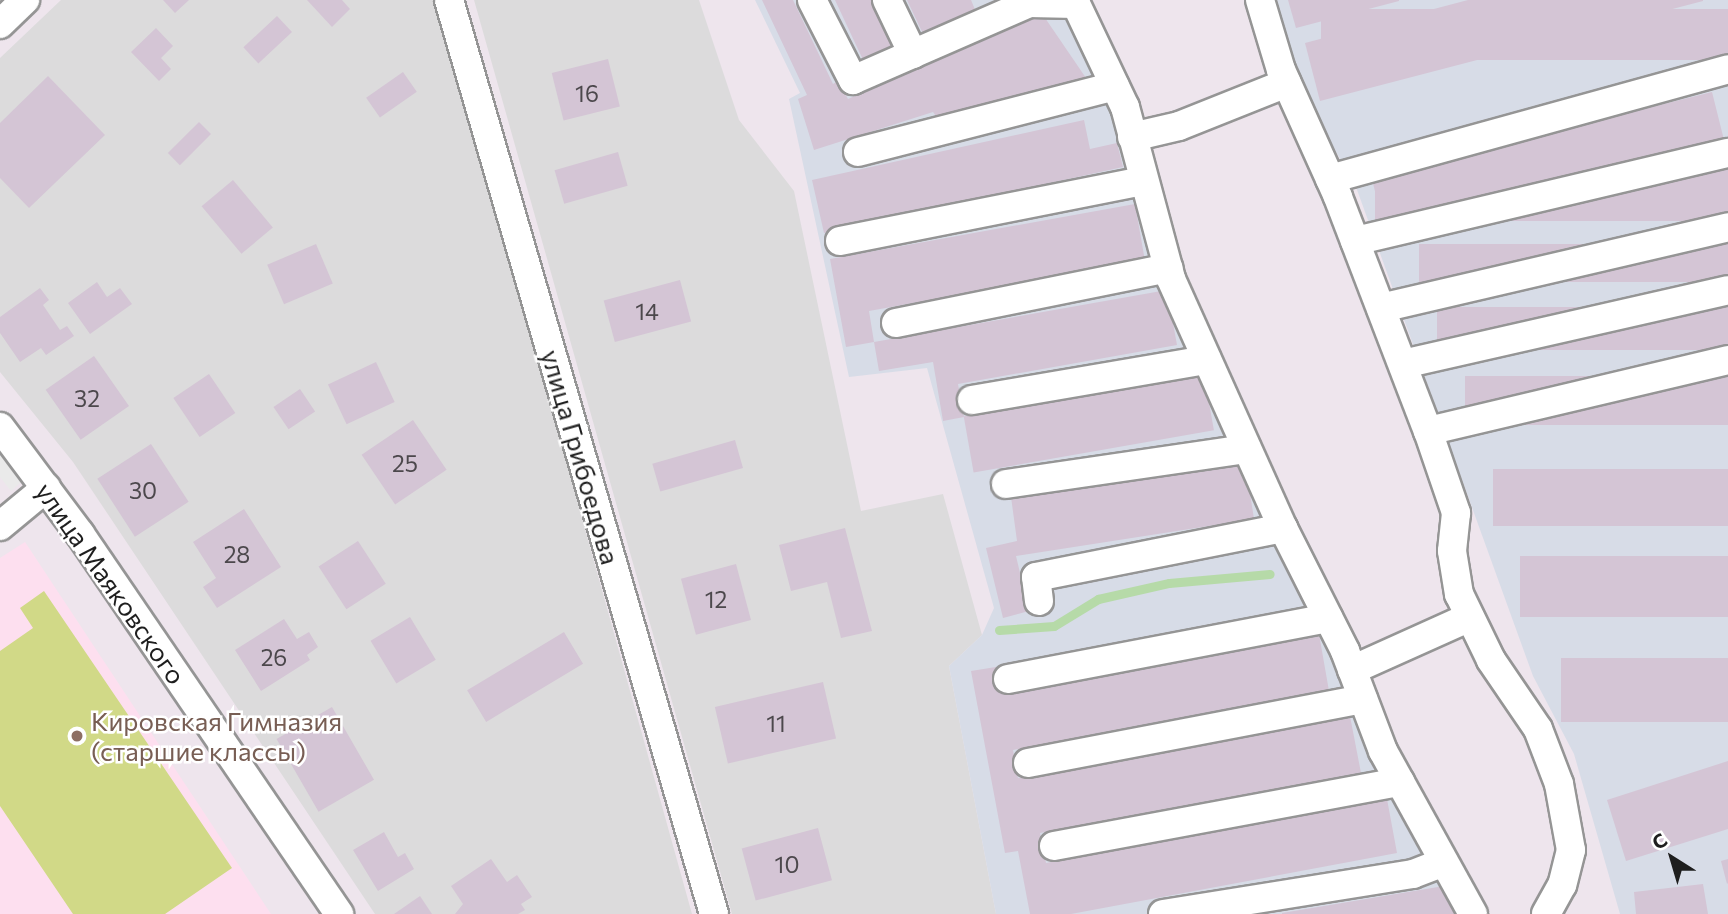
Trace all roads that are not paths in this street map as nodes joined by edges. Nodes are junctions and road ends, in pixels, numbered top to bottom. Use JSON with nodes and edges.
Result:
{"nodes":[{"id":1,"x":25,"y":0,"type":"edge"},
{"id":2,"x":449,"y":0,"type":"edge"},
{"id":3,"x":812,"y":0,"type":"edge"},
{"id":4,"x":887,"y":0,"type":"edge"},
{"id":5,"x":1260,"y":0,"type":"edge"},
{"id":6,"x":990,"y":9,"type":"edge"},
{"id":7,"x":0,"y":24,"type":"edge"},
{"id":8,"x":913,"y":54,"type":"junction"},
{"id":9,"x":1727,"y":71,"type":"edge"},
{"id":10,"x":1287,"y":83,"type":"junction"},
{"id":11,"x":1115,"y":86,"type":"junction"},
{"id":12,"x":1132,"y":137,"type":"junction"},
{"id":13,"x":858,"y":152,"type":"dead end"},
{"id":14,"x":1728,"y":153,"type":"edge"},
{"id":15,"x":1330,"y":179,"type":"junction"},
{"id":16,"x":1144,"y":181,"type":"junction"},
{"id":17,"x":1728,"y":228,"type":"edge"},
{"id":18,"x":840,"y":241,"type":"dead end"},
{"id":19,"x":1355,"y":241,"type":"junction"},
{"id":20,"x":1168,"y":268,"type":"junction"},
{"id":21,"x":1728,"y":290,"type":"edge"},
{"id":22,"x":1381,"y":308,"type":"junction"},
{"id":23,"x":895,"y":323,"type":"dead end"},
{"id":24,"x":1207,"y":360,"type":"junction"},
{"id":25,"x":1728,"y":360,"type":"edge"},
{"id":26,"x":1403,"y":364,"type":"junction"},
{"id":27,"x":972,"y":400,"type":"dead end"},
{"id":28,"x":0,"y":427,"type":"edge"},
{"id":29,"x":1428,"y":431,"type":"junction"},
{"id":30,"x":1247,"y":449,"type":"junction"},
{"id":31,"x":1006,"y":484,"type":"dead end"},
{"id":32,"x":46,"y":488,"type":"junction"},
{"id":33,"x":0,"y":526,"type":"edge"},
{"id":34,"x":1283,"y":528,"type":"junction"},
{"id":35,"x":1039,"y":601,"type":"dead end"},
{"id":36,"x":1471,"y":617,"type":"junction"},
{"id":37,"x":1328,"y":618,"type":"junction"},
{"id":38,"x":1352,"y":670,"type":"junction"},
{"id":39,"x":1009,"y":679,"type":"dead end"},
{"id":40,"x":1363,"y":699,"type":"junction"},
{"id":41,"x":1028,"y":763,"type":"dead end"},
{"id":42,"x":1400,"y":782,"type":"junction"},
{"id":43,"x":1054,"y":846,"type":"dead end"},
{"id":44,"x":1444,"y":862,"type":"junction"},
{"id":45,"x":339,"y":914,"type":"edge"},
{"id":46,"x":713,"y":914,"type":"edge"},
{"id":47,"x":1163,"y":914,"type":"edge"},
{"id":48,"x":1473,"y":914,"type":"edge"},
{"id":49,"x":1546,"y":914,"type":"edge"}],
"edges":[{"from":1,"to":7,"type":"street"},
{"from":2,"to":46,"type":"street","name":"улица Грибоедова"},
{"from":3,"to":8,"type":"street"},
{"from":4,"to":8,"type":"street"},
{"from":5,"to":10,"type":"street"},
{"from":6,"to":8,"type":"street"},
{"from":6,"to":11,"type":"street"},
{"from":9,"to":15,"type":"street"},
{"from":10,"to":12,"type":"street"},
{"from":10,"to":15,"type":"street"},
{"from":11,"to":12,"type":"street"},
{"from":11,"to":13,"type":"street"},
{"from":12,"to":16,"type":"street"},
{"from":14,"to":19,"type":"street"},
{"from":15,"to":19,"type":"street"},
{"from":16,"to":18,"type":"street"},
{"from":16,"to":20,"type":"street"},
{"from":17,"to":22,"type":"street"},
{"from":19,"to":22,"type":"street"},
{"from":20,"to":23,"type":"street"},
{"from":20,"to":24,"type":"street"},
{"from":21,"to":26,"type":"street"},
{"from":22,"to":26,"type":"street"},
{"from":24,"to":27,"type":"street"},
{"from":24,"to":30,"type":"street"},
{"from":25,"to":29,"type":"street"},
{"from":26,"to":29,"type":"street"},
{"from":28,"to":32,"type":"street","name":"улица Маяковского"},
{"from":29,"to":36,"type":"street"},
{"from":30,"to":31,"type":"street"},
{"from":30,"to":34,"type":"street"},
{"from":32,"to":33,"type":"street"},
{"from":32,"to":45,"type":"street","name":"улица Маяковского"},
{"from":34,"to":35,"type":"street"},
{"from":34,"to":37,"type":"street"},
{"from":36,"to":38,"type":"street"},
{"from":36,"to":49,"type":"street"},
{"from":37,"to":38,"type":"street"},
{"from":37,"to":39,"type":"street"},
{"from":38,"to":40,"type":"street"},
{"from":40,"to":41,"type":"street"},
{"from":40,"to":42,"type":"street"},
{"from":42,"to":43,"type":"street"},
{"from":42,"to":44,"type":"street"},
{"from":44,"to":47,"type":"street"},
{"from":44,"to":48,"type":"street"}]}
